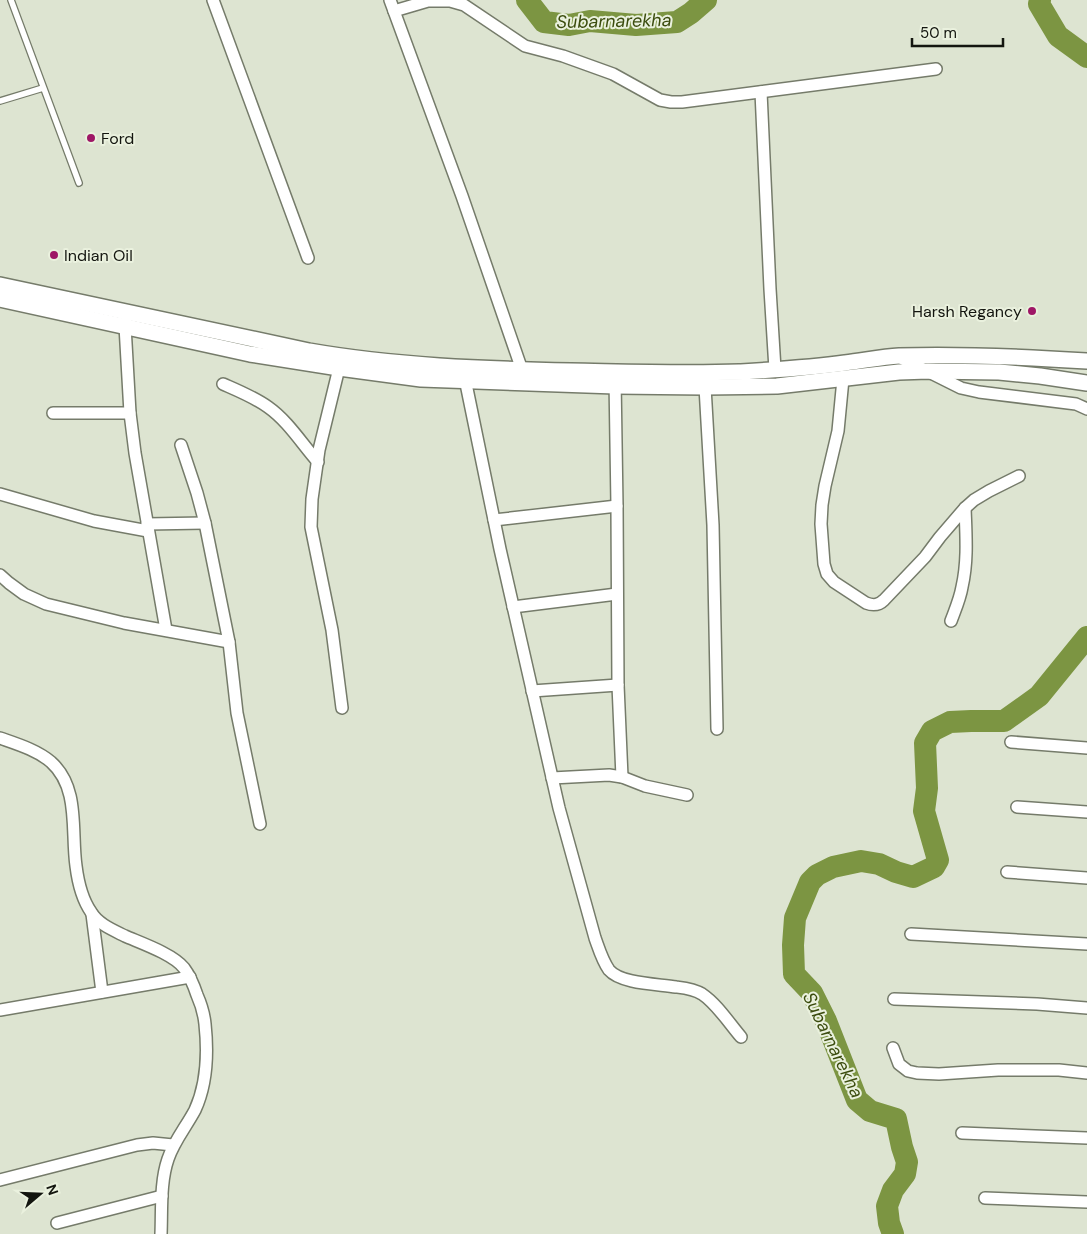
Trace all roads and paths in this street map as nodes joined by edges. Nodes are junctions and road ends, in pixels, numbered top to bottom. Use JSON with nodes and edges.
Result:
{"nodes":[{"id":1,"x":10,"y":0,"type":"edge"},
{"id":2,"x":213,"y":0,"type":"edge"},
{"id":3,"x":390,"y":0,"type":"edge"},
{"id":4,"x":394,"y":11,"type":"junction"},
{"id":5,"x":936,"y":69,"type":"dead end"},
{"id":6,"x":44,"y":88,"type":"junction"},
{"id":7,"x":761,"y":92,"type":"junction"},
{"id":8,"x":0,"y":101,"type":"edge"},
{"id":9,"x":79,"y":183,"type":"dead end"},
{"id":10,"x":308,"y":258,"type":"dead end"},
{"id":11,"x":0,"y":285,"type":"edge"},
{"id":12,"x":0,"y":299,"type":"edge"},
{"id":13,"x":126,"y":319,"type":"junction"},
{"id":14,"x":897,"y":356,"type":"junction"},
{"id":15,"x":1087,"y":362,"type":"edge"},
{"id":16,"x":339,"y":368,"type":"junction"},
{"id":17,"x":775,"y":369,"type":"junction"},
{"id":18,"x":522,"y":370,"type":"junction"},
{"id":19,"x":928,"y":371,"type":"junction"},
{"id":20,"x":464,"y":374,"type":"junction"},
{"id":21,"x":615,"y":379,"type":"junction"},
{"id":22,"x":843,"y":380,"type":"junction"},
{"id":23,"x":1087,"y":383,"type":"edge"},
{"id":24,"x":223,"y":384,"type":"dead end"},
{"id":25,"x":705,"y":387,"type":"junction"},
{"id":26,"x":1087,"y":409,"type":"edge"},
{"id":27,"x":53,"y":413,"type":"dead end"},
{"id":28,"x":130,"y":413,"type":"junction"},
{"id":29,"x":181,"y":445,"type":"dead end"},
{"id":30,"x":318,"y":462,"type":"junction"},
{"id":31,"x":1019,"y":476,"type":"dead end"},
{"id":32,"x":0,"y":494,"type":"edge"},
{"id":33,"x":617,"y":506,"type":"junction"},
{"id":34,"x":965,"y":508,"type":"junction"},
{"id":35,"x":494,"y":520,"type":"junction"},
{"id":36,"x":205,"y":523,"type":"junction"},
{"id":37,"x":148,"y":528,"type":"junction"},
{"id":38,"x":0,"y":575,"type":"edge"},
{"id":39,"x":617,"y":594,"type":"junction"},
{"id":40,"x":513,"y":607,"type":"junction"},
{"id":41,"x":951,"y":621,"type":"dead end"},
{"id":42,"x":166,"y":630,"type":"junction"},
{"id":43,"x":229,"y":642,"type":"junction"},
{"id":44,"x":618,"y":685,"type":"junction"},
{"id":45,"x":532,"y":691,"type":"junction"},
{"id":46,"x":342,"y":708,"type":"dead end"},
{"id":47,"x":717,"y":729,"type":"dead end"},
{"id":48,"x":0,"y":738,"type":"edge"},
{"id":49,"x":1011,"y":742,"type":"dead end"},
{"id":50,"x":1087,"y":748,"type":"edge"},
{"id":51,"x":622,"y":777,"type":"junction"},
{"id":52,"x":552,"y":778,"type":"junction"},
{"id":53,"x":687,"y":795,"type":"dead end"},
{"id":54,"x":1018,"y":807,"type":"dead end"},
{"id":55,"x":1087,"y":812,"type":"edge"},
{"id":56,"x":260,"y":824,"type":"dead end"},
{"id":57,"x":1007,"y":872,"type":"dead end"},
{"id":58,"x":1087,"y":878,"type":"edge"},
{"id":59,"x":92,"y":914,"type":"junction"},
{"id":60,"x":911,"y":934,"type":"dead end"},
{"id":61,"x":1087,"y":944,"type":"edge"},
{"id":62,"x":190,"y":978,"type":"junction"},
{"id":63,"x":102,"y":992,"type":"junction"},
{"id":64,"x":894,"y":999,"type":"dead end"},
{"id":65,"x":1087,"y":1008,"type":"edge"},
{"id":66,"x":0,"y":1010,"type":"edge"},
{"id":67,"x":741,"y":1037,"type":"dead end"},
{"id":68,"x":893,"y":1048,"type":"dead end"},
{"id":69,"x":1087,"y":1073,"type":"edge"},
{"id":70,"x":962,"y":1133,"type":"dead end"},
{"id":71,"x":1087,"y":1138,"type":"edge"},
{"id":72,"x":173,"y":1145,"type":"junction"},
{"id":73,"x":0,"y":1180,"type":"edge"},
{"id":74,"x":162,"y":1196,"type":"junction"},
{"id":75,"x":985,"y":1198,"type":"dead end"},
{"id":76,"x":1087,"y":1202,"type":"edge"},
{"id":77,"x":57,"y":1223,"type":"dead end"},
{"id":78,"x":162,"y":1234,"type":"edge"}],
"edges":[{"from":1,"to":6,"type":"lane"},
{"from":2,"to":10,"type":"street"},
{"from":3,"to":4,"type":"street"},
{"from":4,"to":7,"type":"street"},
{"from":4,"to":18,"type":"street"},
{"from":5,"to":7,"type":"street"},
{"from":6,"to":8,"type":"lane"},
{"from":6,"to":9,"type":"lane"},
{"from":7,"to":17,"type":"street"},
{"from":11,"to":13,"type":"main road"},
{"from":12,"to":13,"type":"main road"},
{"from":13,"to":16,"type":"main road"},
{"from":13,"to":20,"type":"main road"},
{"from":13,"to":28,"type":"street"},
{"from":14,"to":15,"type":"main road"},
{"from":14,"to":17,"type":"main road"},
{"from":14,"to":19,"type":"street"},
{"from":16,"to":20,"type":"main road"},
{"from":16,"to":30,"type":"street"},
{"from":17,"to":21,"type":"main road"},
{"from":18,"to":20,"type":"main road"},
{"from":18,"to":21,"type":"main road"},
{"from":19,"to":22,"type":"main road"},
{"from":19,"to":23,"type":"main road"},
{"from":19,"to":26,"type":"street"},
{"from":20,"to":21,"type":"main road"},
{"from":20,"to":35,"type":"street"},
{"from":21,"to":25,"type":"main road"},
{"from":21,"to":33,"type":"street"},
{"from":22,"to":25,"type":"main road"},
{"from":22,"to":34,"type":"street"},
{"from":24,"to":30,"type":"street"},
{"from":25,"to":47,"type":"street"},
{"from":27,"to":28,"type":"street"},
{"from":28,"to":37,"type":"street"},
{"from":29,"to":36,"type":"street"},
{"from":30,"to":46,"type":"street"},
{"from":31,"to":34,"type":"street"},
{"from":32,"to":37,"type":"street"},
{"from":33,"to":35,"type":"street"},
{"from":33,"to":39,"type":"street"},
{"from":34,"to":41,"type":"street"},
{"from":35,"to":40,"type":"street"},
{"from":36,"to":37,"type":"street"},
{"from":36,"to":43,"type":"street"},
{"from":37,"to":42,"type":"street"},
{"from":38,"to":42,"type":"street"},
{"from":39,"to":40,"type":"street"},
{"from":39,"to":44,"type":"street"},
{"from":40,"to":45,"type":"street"},
{"from":42,"to":43,"type":"street"},
{"from":43,"to":56,"type":"street"},
{"from":44,"to":45,"type":"street"},
{"from":44,"to":51,"type":"street"},
{"from":45,"to":52,"type":"street"},
{"from":48,"to":59,"type":"street"},
{"from":49,"to":50,"type":"street"},
{"from":51,"to":52,"type":"street"},
{"from":51,"to":53,"type":"street"},
{"from":52,"to":67,"type":"street"},
{"from":54,"to":55,"type":"street"},
{"from":57,"to":58,"type":"street"},
{"from":59,"to":62,"type":"street"},
{"from":59,"to":63,"type":"street"},
{"from":60,"to":61,"type":"street"},
{"from":62,"to":63,"type":"street"},
{"from":62,"to":72,"type":"street"},
{"from":63,"to":66,"type":"street"},
{"from":64,"to":65,"type":"street"},
{"from":68,"to":69,"type":"street"},
{"from":70,"to":71,"type":"street"},
{"from":72,"to":73,"type":"street"},
{"from":72,"to":74,"type":"street"},
{"from":74,"to":77,"type":"street"},
{"from":74,"to":78,"type":"street"},
{"from":75,"to":76,"type":"street"}]}
